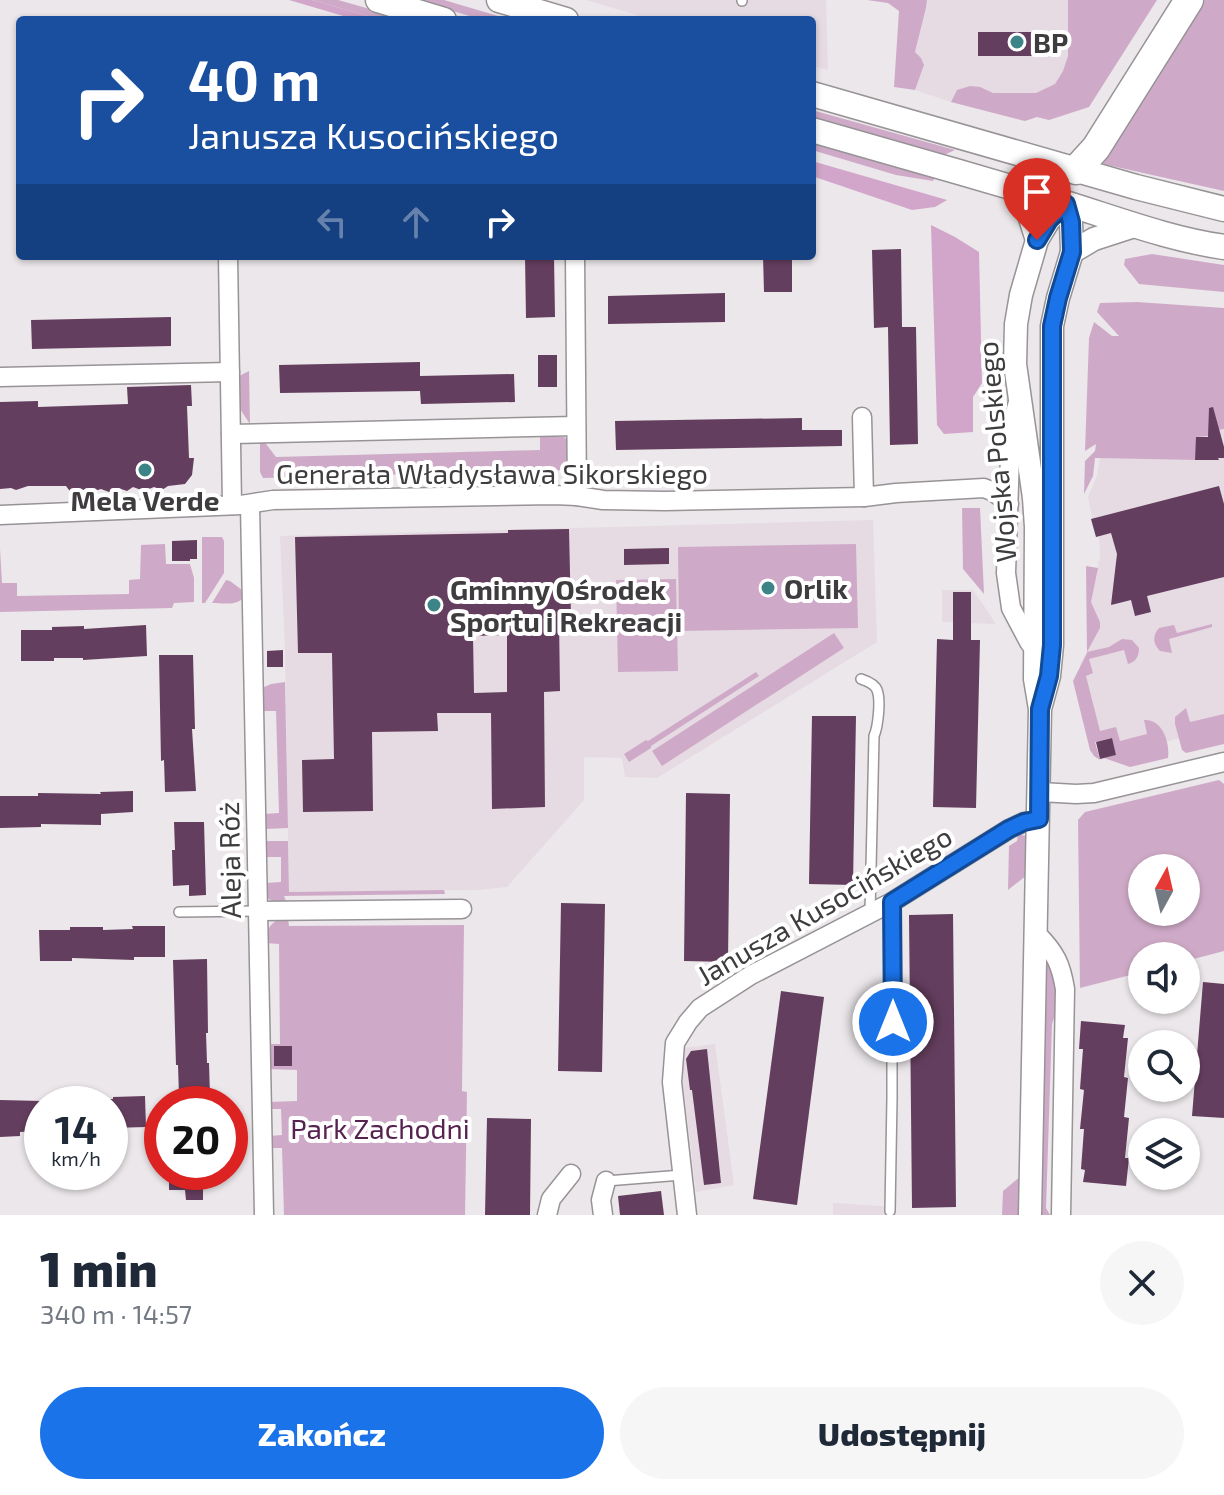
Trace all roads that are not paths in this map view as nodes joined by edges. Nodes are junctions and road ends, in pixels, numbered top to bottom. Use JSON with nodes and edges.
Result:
{"nodes":[{"id":1,"x":378,"y":0,"type":"edge"},
{"id":2,"x":499,"y":0,"type":"edge"},
{"id":3,"x":1189,"y":0,"type":"edge"},
{"id":4,"x":431,"y":16,"type":"edge"},
{"id":5,"x":553,"y":16,"type":"edge"},
{"id":6,"x":816,"y":95,"type":"edge"},
{"id":7,"x":816,"y":131,"type":"edge"},
{"id":8,"x":1076,"y":170,"type":"junction"},
{"id":9,"x":1136,"y":187,"type":"junction"},
{"id":10,"x":1016,"y":189,"type":"junction"},
{"id":11,"x":1066,"y":204,"type":"junction"},
{"id":12,"x":1224,"y":209,"type":"edge"},
{"id":13,"x":1134,"y":226,"type":"junction"},
{"id":14,"x":1037,"y":240,"type":"junction"},
{"id":15,"x":1224,"y":247,"type":"edge"},
{"id":16,"x":1072,"y":252,"type":"junction"},
{"id":17,"x":228,"y":260,"type":"edge"},
{"id":18,"x":575,"y":260,"type":"edge"},
{"id":19,"x":230,"y":372,"type":"junction"},
{"id":20,"x":0,"y":377,"type":"edge"},
{"id":21,"x":1019,"y":399,"type":"junction"},
{"id":22,"x":862,"y":417,"type":"dead end"},
{"id":23,"x":576,"y":426,"type":"junction"},
{"id":24,"x":231,"y":434,"type":"junction"},
{"id":25,"x":1010,"y":454,"type":"junction"},
{"id":26,"x":984,"y":488,"type":"junction"},
{"id":27,"x":577,"y":496,"type":"junction"},
{"id":28,"x":864,"y":497,"type":"junction"},
{"id":29,"x":1009,"y":504,"type":"junction"},
{"id":30,"x":241,"y":505,"type":"junction"},
{"id":31,"x":0,"y":515,"type":"edge"},
{"id":32,"x":1035,"y":650,"type":"junction"},
{"id":33,"x":861,"y":679,"type":"dead end"},
{"id":34,"x":1040,"y":709,"type":"junction"},
{"id":35,"x":1224,"y":762,"type":"edge"},
{"id":36,"x":1040,"y":792,"type":"junction"},
{"id":37,"x":1039,"y":819,"type":"junction"},
{"id":38,"x":892,"y":902,"type":"junction"},
{"id":39,"x":462,"y":909,"type":"dead end"},
{"id":40,"x":257,"y":911,"type":"junction"},
{"id":41,"x":179,"y":912,"type":"dead end"},
{"id":42,"x":870,"y":913,"type":"junction"},
{"id":43,"x":1037,"y":934,"type":"junction"},
{"id":44,"x":571,"y":1174,"type":"dead end"},
{"id":45,"x":682,"y":1175,"type":"junction"},
{"id":46,"x":606,"y":1181,"type":"joint"},
{"id":47,"x":890,"y":1211,"type":"dead end"},
{"id":48,"x":264,"y":1215,"type":"edge"},
{"id":49,"x":547,"y":1215,"type":"edge"},
{"id":50,"x":603,"y":1215,"type":"edge"},
{"id":51,"x":687,"y":1215,"type":"edge"},
{"id":52,"x":1030,"y":1215,"type":"edge"},
{"id":53,"x":1061,"y":1215,"type":"edge"}],
"edges":[{"from":1,"to":4,"type":"main road"},
{"from":2,"to":5,"type":"main road"},
{"from":3,"to":8,"type":"main road"},
{"from":6,"to":8,"type":"main road"},
{"from":7,"to":10,"type":"main road"},
{"from":8,"to":9,"type":"main road"},
{"from":8,"to":11,"type":"main road"},
{"from":9,"to":11,"type":"main road"},
{"from":9,"to":12,"type":"main road"},
{"from":10,"to":11,"type":"main road"},
{"from":10,"to":14,"type":"street"},
{"from":11,"to":13,"type":"main road"},
{"from":11,"to":14,"type":"street","name":"Wojska Polskiego"},
{"from":11,"to":16,"type":"street","name":"Wojska Polskiego"},
{"from":13,"to":15,"type":"main road"},
{"from":13,"to":16,"type":"street"},
{"from":14,"to":21,"type":"street","name":"Wojska Polskiego"},
{"from":16,"to":34,"type":"street","name":"Wojska Polskiego"},
{"from":17,"to":19,"type":"street","name":"Aleja Róż"},
{"from":18,"to":23,"type":"street"},
{"from":19,"to":20,"type":"street"},
{"from":19,"to":24,"type":"street","name":"Aleja Róż"},
{"from":21,"to":25,"type":"street"},
{"from":21,"to":32,"type":"street","name":"Wojska Polskiego"},
{"from":22,"to":28,"type":"street"},
{"from":23,"to":24,"type":"street"},
{"from":23,"to":27,"type":"street"},
{"from":24,"to":30,"type":"street","name":"Aleja Róż"},
{"from":25,"to":26,"type":"street"},
{"from":25,"to":29,"type":"street"},
{"from":26,"to":28,"type":"street","name":"Generała Władysława Sikorskiego"},
{"from":26,"to":29,"type":"street"},
{"from":27,"to":28,"type":"street","name":"Generała Władysława Sikorskiego"},
{"from":27,"to":30,"type":"street","name":"Generała Władysława Sikorskiego"},
{"from":29,"to":32,"type":"street"},
{"from":30,"to":31,"type":"street","name":"Generała Władysława Sikorskiego"},
{"from":30,"to":40,"type":"street","name":"Aleja Róż"},
{"from":32,"to":34,"type":"street","name":"Wojska Polskiego"},
{"from":33,"to":42,"type":"lane"},
{"from":34,"to":36,"type":"street","name":"Wojska Polskiego"},
{"from":35,"to":36,"type":"street"},
{"from":36,"to":37,"type":"street","name":"Wojska Polskiego"},
{"from":37,"to":38,"type":"street","name":"Janusza Kusocińskiego"},
{"from":37,"to":43,"type":"street","name":"Wojska Polskiego"},
{"from":38,"to":42,"type":"street","name":"Janusza Kusocińskiego"},
{"from":38,"to":47,"type":"lane"},
{"from":39,"to":40,"type":"street"},
{"from":40,"to":41,"type":"lane"},
{"from":40,"to":48,"type":"street","name":"Aleja Róż"},
{"from":42,"to":45,"type":"street","name":"Janusza Kusocińskiego"},
{"from":43,"to":52,"type":"street","name":"Wojska Polskiego"},
{"from":43,"to":53,"type":"street"},
{"from":44,"to":49,"type":"street"},
{"from":45,"to":46,"type":"lane"},
{"from":45,"to":51,"type":"street","name":"Janusza Kusocińskiego"},
{"from":46,"to":50,"type":"street"}]}
